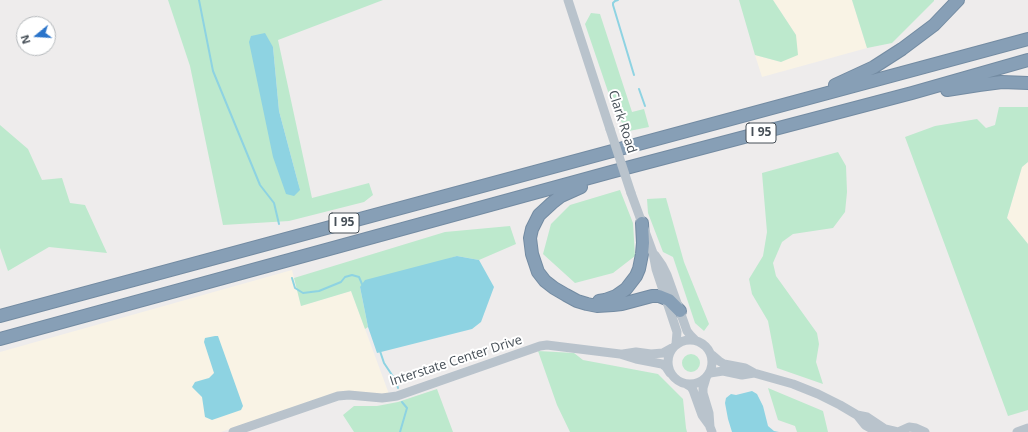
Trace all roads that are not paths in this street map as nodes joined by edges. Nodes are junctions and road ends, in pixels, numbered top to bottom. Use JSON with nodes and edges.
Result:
{"nodes":[{"id":1,"x":568,"y":0,"type":"edge"},
{"id":2,"x":958,"y":0,"type":"edge"},
{"id":3,"x":1028,"y":39,"type":"edge"},
{"id":4,"x":1028,"y":60,"type":"edge"},
{"id":5,"x":1028,"y":83,"type":"edge"},
{"id":6,"x":912,"y":93,"type":"junction"},
{"id":7,"x":798,"y":101,"type":"junction"},
{"id":8,"x":610,"y":172,"type":"junction"},
{"id":9,"x":642,"y":223,"type":"junction"},
{"id":10,"x":652,"y":252,"type":"junction"},
{"id":11,"x":666,"y":298,"type":"junction"},
{"id":12,"x":577,"y":301,"type":"junction"},
{"id":13,"x":680,"y":311,"type":"junction"},
{"id":14,"x":0,"y":316,"type":"edge"},
{"id":15,"x":0,"y":339,"type":"edge"},
{"id":16,"x":695,"y":340,"type":"junction"},
{"id":17,"x":674,"y":346,"type":"junction"},
{"id":18,"x":620,"y":354,"type":"junction"},
{"id":19,"x":712,"y":355,"type":"junction"},
{"id":20,"x":670,"y":373,"type":"junction"},
{"id":21,"x":754,"y":373,"type":"junction"},
{"id":22,"x":708,"y":376,"type":"junction"},
{"id":23,"x":686,"y":384,"type":"junction"},
{"id":24,"x":857,"y":415,"type":"junction"},
{"id":25,"x":1028,"y":428,"type":"edge"},
{"id":26,"x":711,"y":430,"type":"edge"},
{"id":27,"x":233,"y":432,"type":"edge"},
{"id":28,"x":877,"y":432,"type":"edge"},
{"id":29,"x":898,"y":432,"type":"edge"},
{"id":30,"x":925,"y":432,"type":"edge"},
{"id":31,"x":1018,"y":432,"type":"edge"}],
"edges":[{"from":1,"to":9,"type":"street","name":"Clark Road","bridge":true},
{"from":2,"to":7,"type":"highway"},
{"from":3,"to":7,"type":"highway","number":"I 95"},
{"from":4,"to":6,"type":"highway","number":"I 95"},
{"from":5,"to":6,"type":"highway"},
{"from":6,"to":8,"type":"highway","number":"I 95"},
{"from":7,"to":14,"type":"highway","number":"I 95"},
{"from":8,"to":12,"type":"highway"},
{"from":8,"to":15,"type":"highway","number":"I 95"},
{"from":9,"to":10,"type":"street","name":"Clark Road"},
{"from":9,"to":12,"type":"highway"},
{"from":10,"to":11,"type":"street","name":"Clark Road"},
{"from":10,"to":13,"type":"street","name":"Clark Road"},
{"from":11,"to":12,"type":"highway"},
{"from":11,"to":13,"type":"highway"},
{"from":11,"to":17,"type":"street","name":"Clark Road"},
{"from":13,"to":16,"type":"street","name":"Clark Road"},
{"from":16,"to":17,"type":"street"},
{"from":16,"to":19,"type":"street"},
{"from":17,"to":18,"type":"street","name":"Interstate Center Drive"},
{"from":17,"to":20,"type":"street"},
{"from":18,"to":20,"type":"street","name":"Interstate Center Drive"},
{"from":18,"to":27,"type":"street","name":"Interstate Center Drive"},
{"from":19,"to":21,"type":"street"},
{"from":19,"to":22,"type":"street"},
{"from":20,"to":23,"type":"street"},
{"from":21,"to":22,"type":"street"},
{"from":21,"to":24,"type":"street"},
{"from":22,"to":23,"type":"street"},
{"from":22,"to":26,"type":"street"},
{"from":23,"to":26,"type":"street"},
{"from":24,"to":28,"type":"street"},
{"from":24,"to":29,"type":"street"},
{"from":25,"to":31,"type":"street"},
{"from":29,"to":30,"type":"street"}]}
